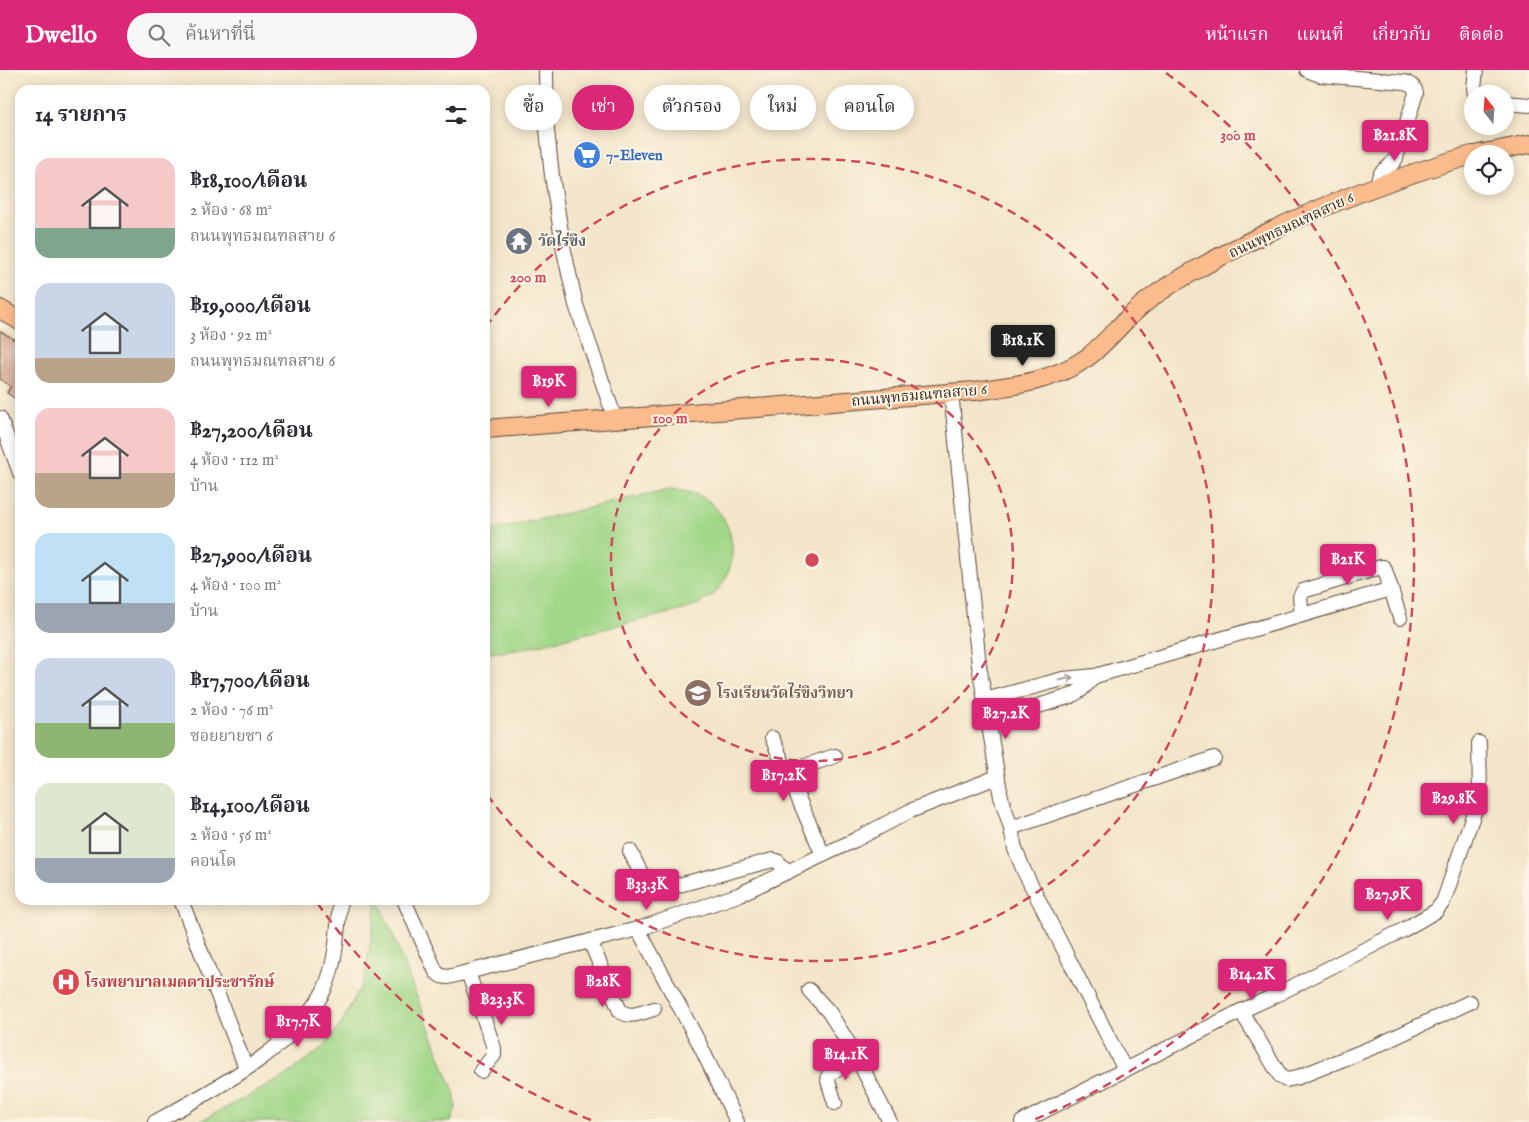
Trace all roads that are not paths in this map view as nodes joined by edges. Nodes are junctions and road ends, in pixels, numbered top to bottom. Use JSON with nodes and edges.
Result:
{"nodes":[{"id":1,"x":546,"y":70,"type":"edge"},
{"id":2,"x":1307,"y":70,"type":"edge"},
{"id":3,"x":1476,"y":70,"type":"edge"},
{"id":4,"x":1474,"y":85,"type":"edge"},
{"id":5,"x":1514,"y":103,"type":"edge"},
{"id":6,"x":1529,"y":105,"type":"edge"},
{"id":7,"x":1529,"y":144,"type":"edge"},
{"id":8,"x":1514,"y":147,"type":"edge"},
{"id":9,"x":1464,"y":158,"type":"edge"},
{"id":10,"x":1380,"y":184,"type":"junction"},
{"id":11,"x":0,"y":309,"type":"edge"},
{"id":12,"x":15,"y":318,"type":"edge"},
{"id":13,"x":951,"y":392,"type":"junction"},
{"id":14,"x":0,"y":418,"type":"edge"},
{"id":15,"x":615,"y":419,"type":"junction"},
{"id":16,"x":490,"y":429,"type":"edge"},
{"id":17,"x":15,"y":459,"type":"edge"},
{"id":18,"x":1391,"y":589,"type":"junction"},
{"id":19,"x":1302,"y":614,"type":"junction"},
{"id":20,"x":1400,"y":618,"type":"dead end"},
{"id":21,"x":1095,"y":676,"type":"junction"},
{"id":22,"x":985,"y":700,"type":"junction"},
{"id":23,"x":988,"y":721,"type":"junction"},
{"id":24,"x":772,"y":738,"type":"dead end"},
{"id":25,"x":1479,"y":743,"type":"dead end"},
{"id":26,"x":835,"y":756,"type":"dead end"},
{"id":27,"x":1214,"y":758,"type":"dead end"},
{"id":28,"x":787,"y":772,"type":"junction"},
{"id":29,"x":997,"y":778,"type":"junction"},
{"id":30,"x":1011,"y":828,"type":"junction"},
{"id":31,"x":630,"y":850,"type":"dead end"},
{"id":32,"x":823,"y":855,"type":"junction"},
{"id":33,"x":788,"y":872,"type":"junction"},
{"id":34,"x":183,"y":905,"type":"edge"},
{"id":35,"x":339,"y":905,"type":"edge"},
{"id":36,"x":406,"y":905,"type":"edge"},
{"id":37,"x":638,"y":929,"type":"junction"},
{"id":38,"x":590,"y":941,"type":"junction"},
{"id":39,"x":468,"y":972,"type":"junction"},
{"id":40,"x":808,"y":990,"type":"dead end"},
{"id":41,"x":1470,"y":1002,"type":"dead end"},
{"id":42,"x":654,"y":1009,"type":"dead end"},
{"id":43,"x":1241,"y":1011,"type":"junction"},
{"id":44,"x":858,"y":1060,"type":"junction"},
{"id":45,"x":246,"y":1068,"type":"junction"},
{"id":46,"x":1125,"y":1070,"type":"junction"},
{"id":47,"x":481,"y":1071,"type":"dead end"},
{"id":48,"x":835,"y":1103,"type":"dead end"},
{"id":49,"x":155,"y":1122,"type":"edge"},
{"id":50,"x":737,"y":1122,"type":"edge"},
{"id":51,"x":890,"y":1122,"type":"edge"},
{"id":52,"x":1022,"y":1122,"type":"edge"}],
"edges":[{"from":1,"to":15,"type":"street"},
{"from":2,"to":10,"type":"street"},
{"from":3,"to":4,"type":"street"},
{"from":5,"to":6,"type":"street"},
{"from":7,"to":8,"type":"main road"},
{"from":9,"to":10,"type":"main road","name":"ถนนพุทธมณฑลสาย 6"},
{"from":10,"to":13,"type":"main road","name":"ถนนพุทธมณฑลสาย 6"},
{"from":11,"to":12,"type":"main road"},
{"from":13,"to":15,"type":"main road","name":"ถนนพุทธมณฑลสาย 6"},
{"from":13,"to":22,"type":"street"},
{"from":14,"to":17,"type":"street"},
{"from":15,"to":16,"type":"main road","name":"ถนนพุทธมณฑลสาย 6"},
{"from":18,"to":19,"type":"street"},
{"from":18,"to":19,"type":"street"},
{"from":18,"to":20,"type":"street"},
{"from":19,"to":21,"type":"street"},
{"from":22,"to":21,"type":"street","one_way":true},
{"from":21,"to":23,"type":"street"},
{"from":22,"to":23,"type":"street"},
{"from":23,"to":29,"type":"street"},
{"from":24,"to":28,"type":"street"},
{"from":25,"to":43,"type":"street"},
{"from":26,"to":28,"type":"street"},
{"from":27,"to":30,"type":"street"},
{"from":28,"to":32,"type":"street"},
{"from":29,"to":30,"type":"street"},
{"from":29,"to":32,"type":"street"},
{"from":30,"to":46,"type":"street"},
{"from":31,"to":33,"type":"street"},
{"from":32,"to":33,"type":"street"},
{"from":33,"to":37,"type":"street"},
{"from":34,"to":45,"type":"street"},
{"from":35,"to":45,"type":"street"},
{"from":36,"to":39,"type":"street"},
{"from":37,"to":38,"type":"street"},
{"from":37,"to":50,"type":"street"},
{"from":38,"to":39,"type":"street"},
{"from":38,"to":42,"type":"street"},
{"from":39,"to":47,"type":"street"},
{"from":40,"to":44,"type":"street"},
{"from":41,"to":43,"type":"street"},
{"from":43,"to":46,"type":"street"},
{"from":44,"to":48,"type":"street"},
{"from":44,"to":51,"type":"street"},
{"from":45,"to":49,"type":"street"},
{"from":46,"to":52,"type":"street"}]}
